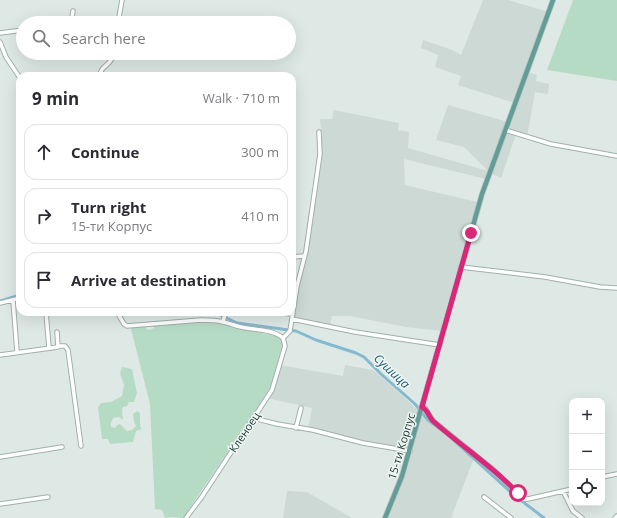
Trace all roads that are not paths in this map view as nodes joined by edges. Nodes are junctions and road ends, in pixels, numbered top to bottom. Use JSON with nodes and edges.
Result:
{"nodes":[{"id":1,"x":122,"y":0,"type":"edge"},
{"id":2,"x":553,"y":0,"type":"edge"},
{"id":3,"x":73,"y":11,"type":"dead end"},
{"id":4,"x":72,"y":16,"type":"edge"},
{"id":5,"x":119,"y":16,"type":"edge"},
{"id":6,"x":16,"y":31,"type":"edge"},
{"id":7,"x":0,"y":33,"type":"edge"},
{"id":8,"x":0,"y":42,"type":"edge"},
{"id":9,"x":112,"y":60,"type":"edge"},
{"id":10,"x":16,"y":72,"type":"edge"},
{"id":11,"x":101,"y":72,"type":"edge"},
{"id":12,"x":506,"y":130,"type":"junction"},
{"id":13,"x":319,"y":132,"type":"dead end"},
{"id":14,"x":617,"y":156,"type":"edge"},
{"id":15,"x":296,"y":256,"type":"edge"},
{"id":16,"x":304,"y":256,"type":"junction"},
{"id":17,"x":461,"y":267,"type":"junction"},
{"id":18,"x":617,"y":288,"type":"edge"},
{"id":19,"x":296,"y":293,"type":"edge"},
{"id":20,"x":16,"y":299,"type":"edge"},
{"id":21,"x":13,"y":300,"type":"junction"},
{"id":22,"x":0,"y":303,"type":"edge"},
{"id":23,"x":46,"y":316,"type":"edge"},
{"id":24,"x":120,"y":316,"type":"edge"},
{"id":25,"x":293,"y":316,"type":"edge"},
{"id":26,"x":225,"y":317,"type":"edge"},
{"id":27,"x":292,"y":319,"type":"junction"},
{"id":28,"x":57,"y":332,"type":"dead end"},
{"id":29,"x":283,"y":338,"type":"junction"},
{"id":30,"x":440,"y":345,"type":"junction"},
{"id":31,"x":58,"y":346,"type":"junction"},
{"id":32,"x":49,"y":348,"type":"junction"},
{"id":33,"x":17,"y":352,"type":"junction"},
{"id":34,"x":0,"y":355,"type":"edge"},
{"id":35,"x":301,"y":408,"type":"dead end"},
{"id":36,"x":422,"y":408,"type":"junction"},
{"id":37,"x":254,"y":418,"type":"junction"},
{"id":38,"x":296,"y":428,"type":"junction"},
{"id":39,"x":80,"y":446,"type":"dead end"},
{"id":40,"x":62,"y":447,"type":"dead end"},
{"id":41,"x":410,"y":451,"type":"junction"},
{"id":42,"x":0,"y":457,"type":"edge"},
{"id":43,"x":617,"y":474,"type":"edge"},
{"id":44,"x":605,"y":476,"type":"edge"},
{"id":45,"x":569,"y":489,"type":"edge"},
{"id":46,"x":563,"y":491,"type":"junction"},
{"id":47,"x":48,"y":497,"type":"dead end"},
{"id":48,"x":484,"y":497,"type":"dead end"},
{"id":49,"x":0,"y":504,"type":"edge"},
{"id":50,"x":186,"y":518,"type":"edge"},
{"id":51,"x":385,"y":518,"type":"edge"},
{"id":52,"x":511,"y":518,"type":"edge"},
{"id":53,"x":582,"y":518,"type":"edge"}],
"edges":[{"from":1,"to":5,"type":"street"},
{"from":2,"to":12,"type":"main road","name":"15-ти Корпус"},
{"from":3,"to":4,"type":"street"},
{"from":6,"to":7,"type":"street"},
{"from":8,"to":10,"type":"street"},
{"from":9,"to":11,"type":"street"},
{"from":12,"to":14,"type":"street"},
{"from":12,"to":17,"type":"main road","name":"15-ти Корпус"},
{"from":13,"to":16,"type":"street"},
{"from":15,"to":16,"type":"street"},
{"from":16,"to":19,"type":"street"},
{"from":17,"to":18,"type":"street"},
{"from":17,"to":30,"type":"main road","name":"15-ти Корпус"},
{"from":20,"to":21,"type":"street"},
{"from":21,"to":22,"type":"street"},
{"from":21,"to":33,"type":"street"},
{"from":23,"to":32,"type":"street"},
{"from":24,"to":26,"type":"street"},
{"from":25,"to":27,"type":"street"},
{"from":26,"to":29,"type":"street"},
{"from":27,"to":29,"type":"street"},
{"from":27,"to":30,"type":"street"},
{"from":28,"to":31,"type":"street"},
{"from":29,"to":37,"type":"street","name":"Кленоец"},
{"from":30,"to":36,"type":"main road","name":"15-ти Корпус"},
{"from":31,"to":32,"type":"street"},
{"from":31,"to":39,"type":"street"},
{"from":32,"to":33,"type":"street"},
{"from":33,"to":34,"type":"street"},
{"from":35,"to":38,"type":"street"},
{"from":36,"to":41,"type":"main road","name":"15-ти Корпус"},
{"from":36,"to":46,"type":"street"},
{"from":37,"to":38,"type":"street"},
{"from":37,"to":50,"type":"street","name":"Кленоец"},
{"from":38,"to":41,"type":"street"},
{"from":40,"to":42,"type":"street"},
{"from":41,"to":51,"type":"main road","name":"15-ти Корпус"},
{"from":43,"to":44,"type":"street"},
{"from":45,"to":46,"type":"street"},
{"from":46,"to":53,"type":"street"},
{"from":47,"to":49,"type":"street"},
{"from":48,"to":52,"type":"street"}]}
